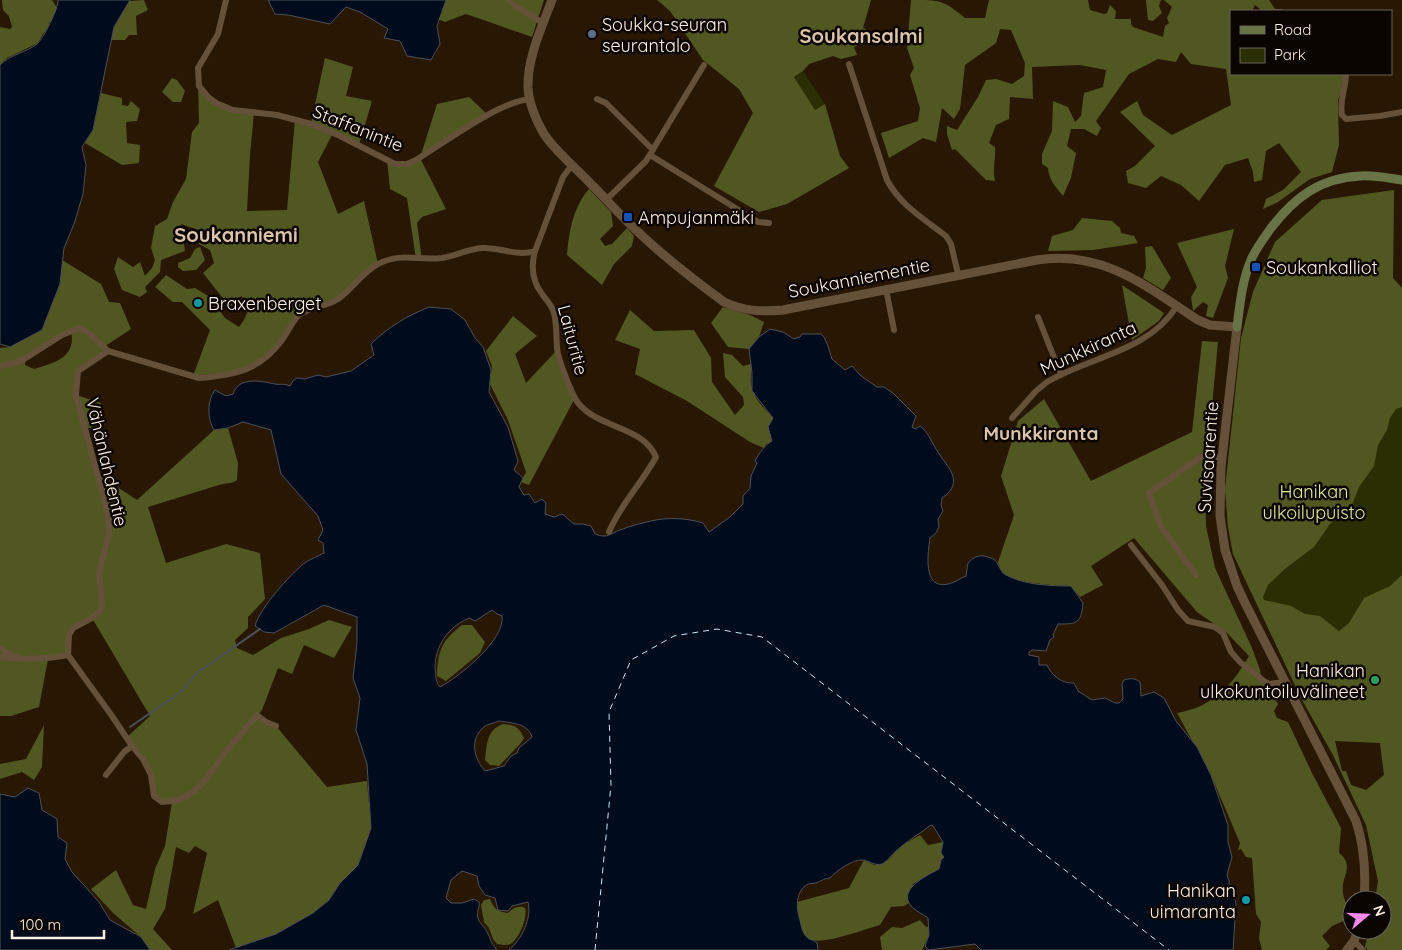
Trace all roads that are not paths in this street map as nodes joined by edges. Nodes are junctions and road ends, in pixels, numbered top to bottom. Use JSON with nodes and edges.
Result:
{"nodes":[{"id":1,"x":226,"y":0,"type":"edge"},
{"id":2,"x":509,"y":0,"type":"edge"},
{"id":3,"x":552,"y":0,"type":"edge"},
{"id":4,"x":543,"y":23,"type":"junction"},
{"id":5,"x":850,"y":64,"type":"dead end"},
{"id":6,"x":704,"y":65,"type":"dead end"},
{"id":7,"x":1346,"y":75,"type":"edge"},
{"id":8,"x":530,"y":99,"type":"junction"},
{"id":9,"x":597,"y":99,"type":"dead end"},
{"id":10,"x":1402,"y":112,"type":"edge"},
{"id":11,"x":652,"y":153,"type":"junction"},
{"id":12,"x":572,"y":165,"type":"junction"},
{"id":13,"x":1402,"y":180,"type":"edge"},
{"id":14,"x":607,"y":199,"type":"junction"},
{"id":15,"x":770,"y":223,"type":"dead end"},
{"id":16,"x":535,"y":251,"type":"junction"},
{"id":17,"x":958,"y":274,"type":"junction"},
{"id":18,"x":886,"y":289,"type":"junction"},
{"id":19,"x":1177,"y":306,"type":"junction"},
{"id":20,"x":1038,"y":317,"type":"dead end"},
{"id":21,"x":1237,"y":327,"type":"junction"},
{"id":22,"x":894,"y":330,"type":"dead end"},
{"id":23,"x":108,"y":351,"type":"junction"},
{"id":24,"x":0,"y":366,"type":"edge"},
{"id":25,"x":1061,"y":375,"type":"junction"},
{"id":26,"x":1012,"y":418,"type":"dead end"},
{"id":27,"x":1222,"y":457,"type":"junction"},
{"id":28,"x":609,"y":532,"type":"dead end"},
{"id":29,"x":1131,"y":545,"type":"dead end"},
{"id":30,"x":1196,"y":575,"type":"dead end"},
{"id":31,"x":0,"y":648,"type":"edge"},
{"id":32,"x":68,"y":655,"type":"junction"},
{"id":33,"x":0,"y":657,"type":"edge"},
{"id":34,"x":22,"y":658,"type":"junction"},
{"id":35,"x":1285,"y":682,"type":"junction"},
{"id":36,"x":276,"y":726,"type":"dead end"},
{"id":37,"x":132,"y":746,"type":"junction"},
{"id":38,"x":106,"y":775,"type":"dead end"},
{"id":39,"x":1364,"y":890,"type":"edge"},
{"id":40,"x":1354,"y":941,"type":"joint"},
{"id":41,"x":1348,"y":950,"type":"edge"},
{"id":42,"x":1363,"y":950,"type":"edge"}],
"edges":[{"from":1,"to":8,"type":"street","name":"Staffanintie"},
{"from":2,"to":4,"type":"street"},
{"from":3,"to":4,"type":"street","name":"Soukanniementie"},
{"from":4,"to":8,"type":"street","name":"Soukanniementie"},
{"from":5,"to":17,"type":"street"},
{"from":6,"to":11,"type":"street"},
{"from":7,"to":10,"type":"street"},
{"from":8,"to":12,"type":"street","name":"Soukanniementie"},
{"from":9,"to":11,"type":"street"},
{"from":11,"to":14,"type":"street"},
{"from":11,"to":15,"type":"street"},
{"from":12,"to":14,"type":"street","name":"Soukanniementie"},
{"from":12,"to":16,"type":"street"},
{"from":13,"to":21,"type":"main road","name":"Suvisaarentie"},
{"from":14,"to":18,"type":"street","name":"Soukanniementie"},
{"from":16,"to":23,"type":"street"},
{"from":16,"to":28,"type":"street","name":"Laituritie"},
{"from":17,"to":18,"type":"street","name":"Soukanniementie"},
{"from":17,"to":19,"type":"street","name":"Soukanniementie"},
{"from":18,"to":22,"type":"street"},
{"from":19,"to":21,"type":"street","name":"Soukanniementie"},
{"from":19,"to":25,"type":"street","name":"Munkkiranta"},
{"from":20,"to":25,"type":"street"},
{"from":21,"to":27,"type":"street","name":"Suvisaarentie"},
{"from":23,"to":24,"type":"street"},
{"from":23,"to":32,"type":"street","name":"Vähänlahdentie"},
{"from":25,"to":26,"type":"street","name":"Munkkiranta"},
{"from":27,"to":30,"type":"street"},
{"from":27,"to":35,"type":"street","name":"Suvisaarentie"},
{"from":29,"to":35,"type":"street"},
{"from":31,"to":34,"type":"street"},
{"from":32,"to":34,"type":"street"},
{"from":32,"to":37,"type":"street"},
{"from":33,"to":34,"type":"street"},
{"from":35,"to":39,"type":"street","name":"Suvisaarentie"},
{"from":36,"to":37,"type":"street"},
{"from":37,"to":38,"type":"street"},
{"from":40,"to":41,"type":"street"},
{"from":40,"to":42,"type":"street"}]}
